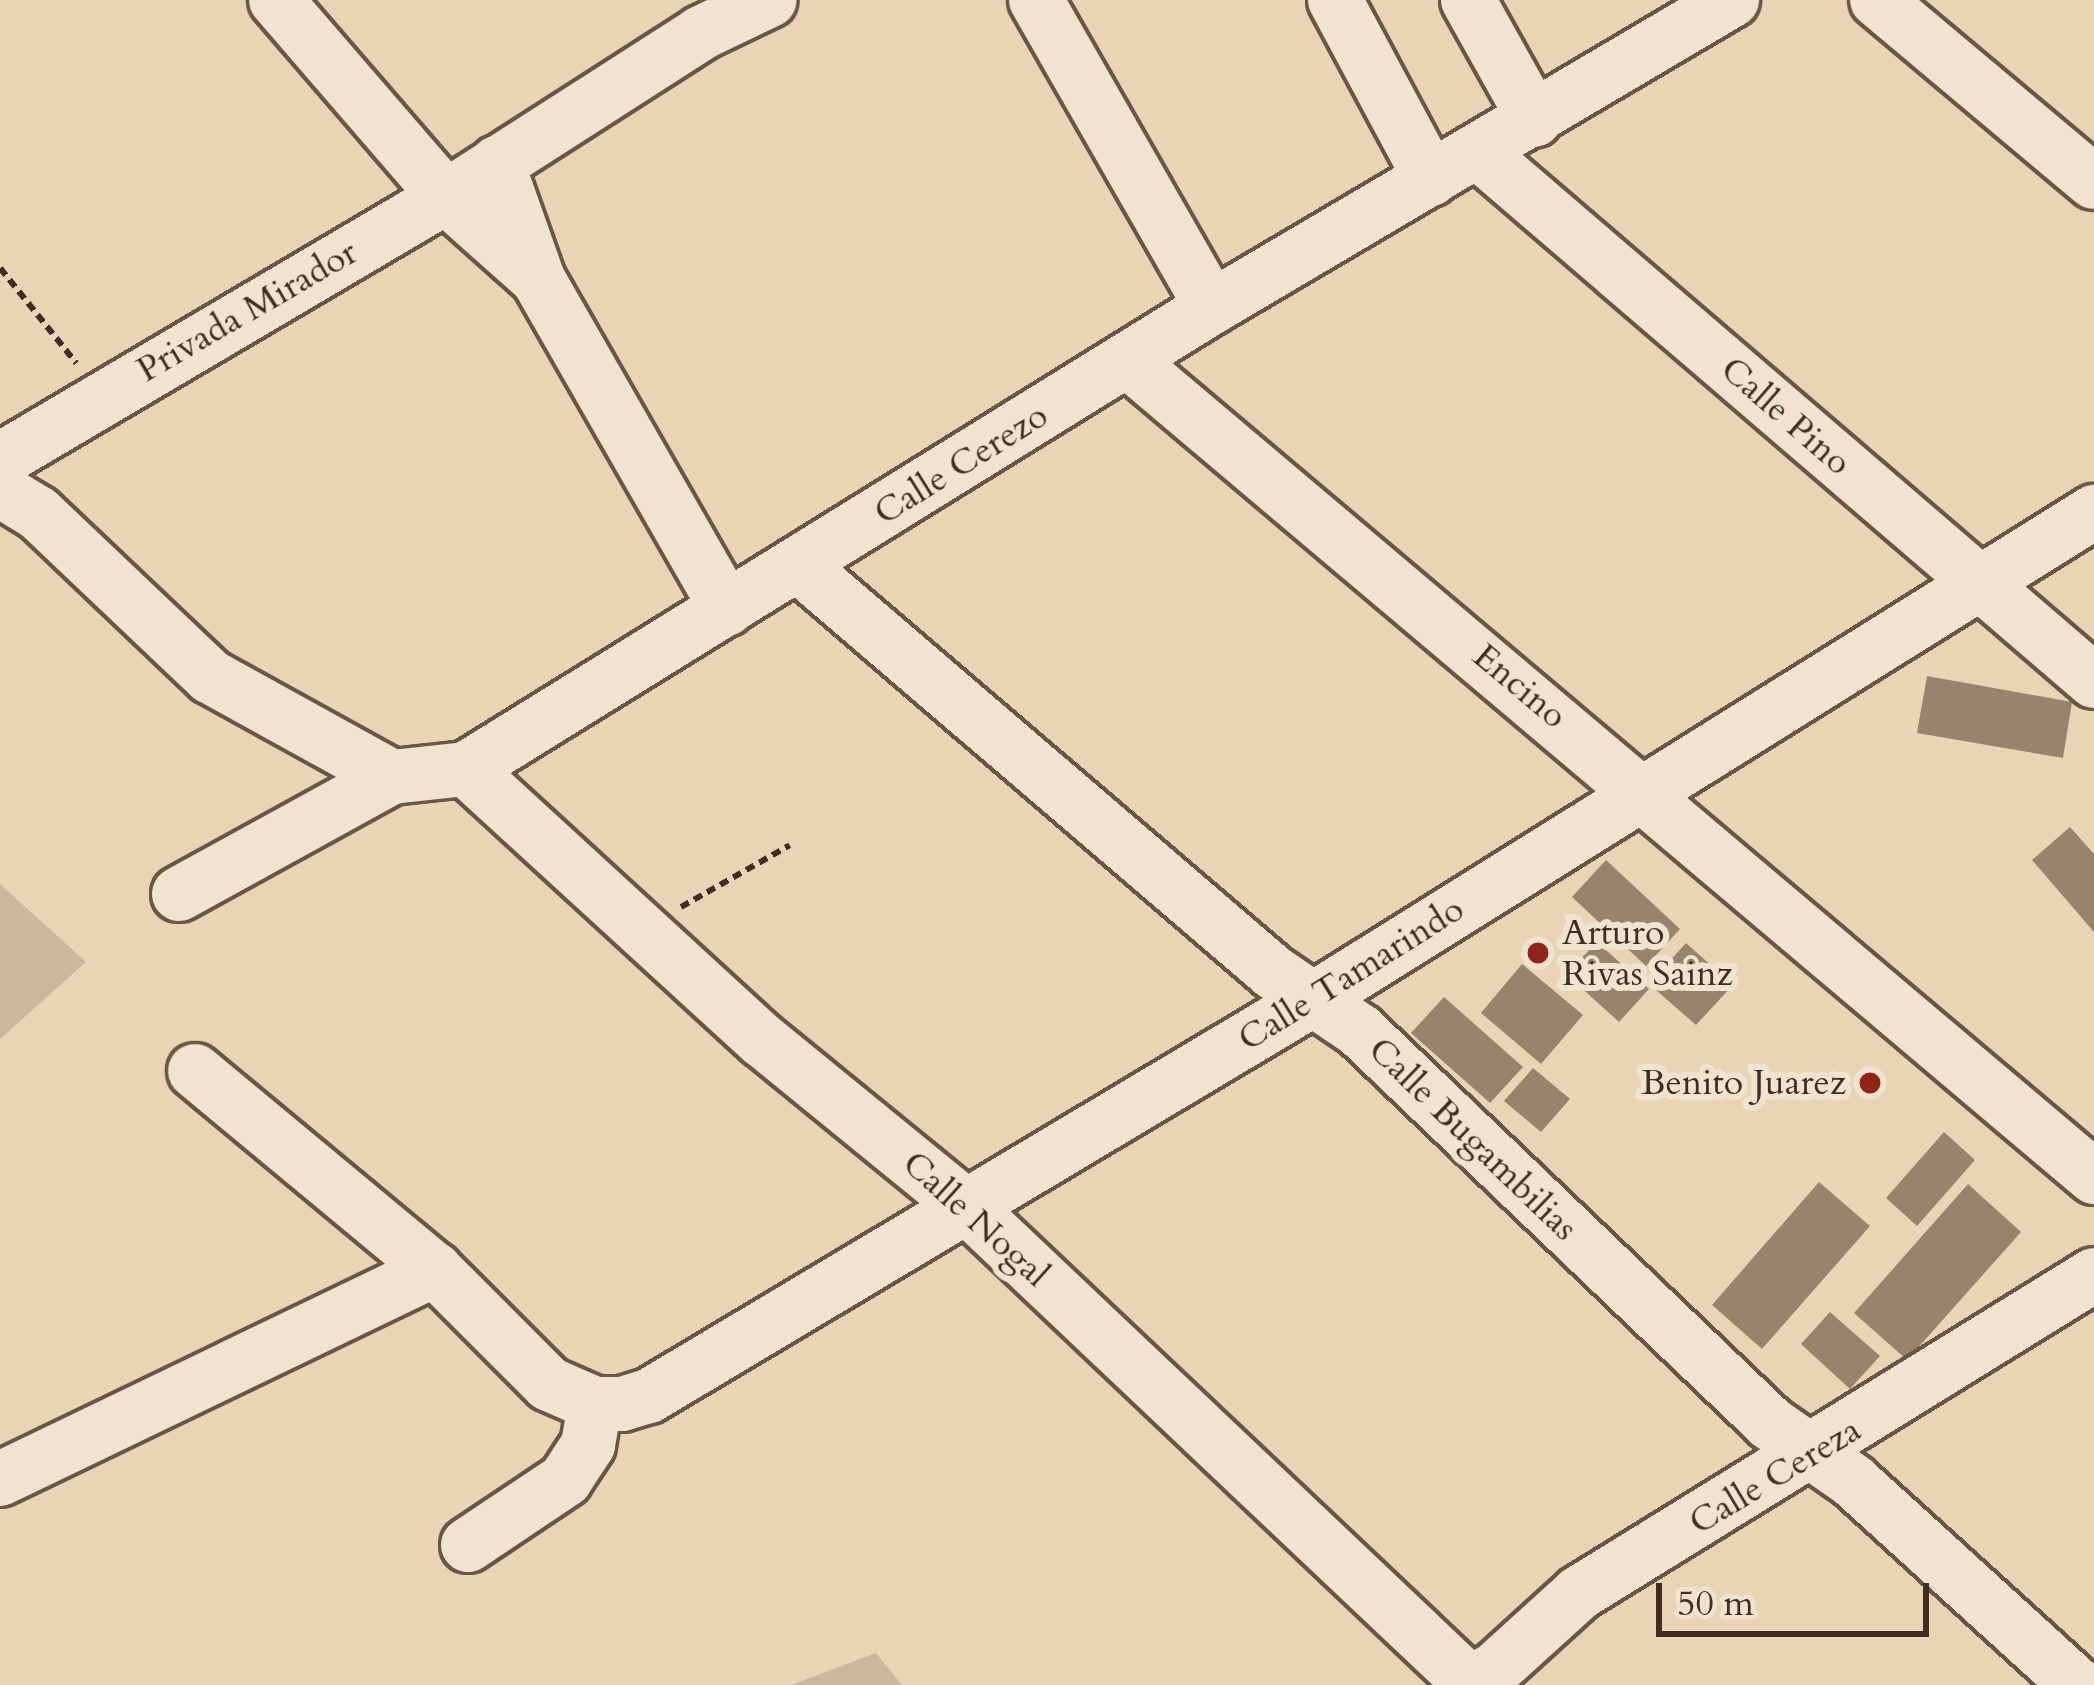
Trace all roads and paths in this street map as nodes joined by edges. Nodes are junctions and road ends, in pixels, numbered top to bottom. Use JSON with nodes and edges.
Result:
{"nodes":[{"id":1,"x":276,"y":0,"type":"edge"},
{"id":2,"x":770,"y":0,"type":"edge"},
{"id":3,"x":1036,"y":0,"type":"edge"},
{"id":4,"x":1335,"y":0,"type":"edge"},
{"id":5,"x":1468,"y":0,"type":"edge"},
{"id":6,"x":1732,"y":0,"type":"edge"},
{"id":7,"x":1877,"y":0,"type":"edge"},
{"id":8,"x":689,"y":16,"type":"edge"},
{"id":9,"x":1535,"y":120,"type":"junction"},
{"id":10,"x":1478,"y":152,"type":"junction"},
{"id":11,"x":497,"y":163,"type":"junction"},
{"id":12,"x":1431,"y":179,"type":"junction"},
{"id":13,"x":2094,"y":182,"type":"edge"},
{"id":14,"x":446,"y":197,"type":"junction"},
{"id":15,"x":0,"y":268,"type":"edge"},
{"id":16,"x":538,"y":279,"type":"junction"},
{"id":17,"x":1212,"y":307,"type":"junction"},
{"id":18,"x":1127,"y":360,"type":"junction"},
{"id":19,"x":101,"y":394,"type":"junction"},
{"id":20,"x":0,"y":460,"type":"edge"},
{"id":21,"x":0,"y":490,"type":"edge"},
{"id":22,"x":2094,"y":512,"type":"edge"},
{"id":23,"x":798,"y":566,"type":"junction"},
{"id":24,"x":1980,"y":583,"type":"junction"},
{"id":25,"x":728,"y":609,"type":"junction"},
{"id":26,"x":2094,"y":681,"type":"edge"},
{"id":27,"x":466,"y":769,"type":"junction"},
{"id":28,"x":392,"y":777,"type":"junction"},
{"id":29,"x":1643,"y":788,"type":"junction"},
{"id":30,"x":790,"y":845,"type":"dead end"},
{"id":31,"x":179,"y":894,"type":"dead end"},
{"id":32,"x":641,"y":929,"type":"junction"},
{"id":33,"x":1314,"y":1000,"type":"junction"},
{"id":34,"x":195,"y":1071,"type":"dead end"},
{"id":35,"x":2094,"y":1177,"type":"edge"},
{"id":36,"x":968,"y":1208,"type":"junction"},
{"id":37,"x":435,"y":1270,"type":"junction"},
{"id":38,"x":2094,"y":1275,"type":"edge"},
{"id":39,"x":595,"y":1404,"type":"junction"},
{"id":40,"x":1815,"y":1454,"type":"junction"},
{"id":41,"x":0,"y":1479,"type":"edge"},
{"id":42,"x":467,"y":1546,"type":"dead end"},
{"id":43,"x":1469,"y":1685,"type":"edge"},
{"id":44,"x":2077,"y":1685,"type":"edge"}],
"edges":[{"from":1,"to":14,"type":"street"},
{"from":2,"to":8,"type":"street","name":"Privada Mirador"},
{"from":3,"to":17,"type":"street"},
{"from":4,"to":12,"type":"street"},
{"from":5,"to":9,"type":"street"},
{"from":6,"to":9,"type":"street","name":"Calle Cerezo"},
{"from":7,"to":13,"type":"street"},
{"from":8,"to":11,"type":"street","name":"Privada Mirador"},
{"from":9,"to":10,"type":"street","name":"Calle Cerezo"},
{"from":10,"to":12,"type":"street","name":"Calle Cerezo"},
{"from":10,"to":24,"type":"street","name":"Calle Pino"},
{"from":11,"to":14,"type":"street","name":"Privada Mirador"},
{"from":11,"to":16,"type":"street"},
{"from":12,"to":17,"type":"street","name":"Calle Cerezo"},
{"from":14,"to":16,"type":"street"},
{"from":14,"to":19,"type":"street","name":"Privada Mirador"},
{"from":15,"to":19,"type":"path"},
{"from":16,"to":25,"type":"street"},
{"from":17,"to":18,"type":"street","name":"Calle Cerezo"},
{"from":18,"to":23,"type":"street","name":"Calle Cerezo"},
{"from":18,"to":29,"type":"street","name":"Encino"},
{"from":19,"to":20,"type":"street","name":"Privada Mirador"},
{"from":21,"to":28,"type":"street"},
{"from":22,"to":24,"type":"street","name":"Calle Tamarindo"},
{"from":23,"to":25,"type":"street","name":"Calle Cerezo"},
{"from":23,"to":33,"type":"street","name":"Calle Bugambilias"},
{"from":24,"to":26,"type":"street","name":"Calle Pino"},
{"from":24,"to":29,"type":"street","name":"Calle Tamarindo"},
{"from":25,"to":27,"type":"street","name":"Calle Cerezo"},
{"from":27,"to":28,"type":"street","name":"Calle Cerezo"},
{"from":27,"to":32,"type":"street","name":"Calle Nogal"},
{"from":28,"to":31,"type":"street","name":"Calle Cerezo"},
{"from":29,"to":33,"type":"street","name":"Calle Tamarindo"},
{"from":29,"to":35,"type":"street","name":"Encino"},
{"from":30,"to":32,"type":"path"},
{"from":32,"to":36,"type":"street","name":"Calle Nogal"},
{"from":33,"to":36,"type":"street","name":"Calle Tamarindo"},
{"from":33,"to":40,"type":"street","name":"Calle Bugambilias"},
{"from":34,"to":37,"type":"street"},
{"from":36,"to":39,"type":"street","name":"Calle Tamarindo"},
{"from":36,"to":43,"type":"street","name":"Calle Nogal"},
{"from":37,"to":39,"type":"street"},
{"from":37,"to":41,"type":"street"},
{"from":38,"to":40,"type":"street","name":"Calle Cereza"},
{"from":39,"to":42,"type":"street"},
{"from":40,"to":43,"type":"street","name":"Calle Cereza"},
{"from":40,"to":44,"type":"street","name":"Calle Bugambilias"}]}
